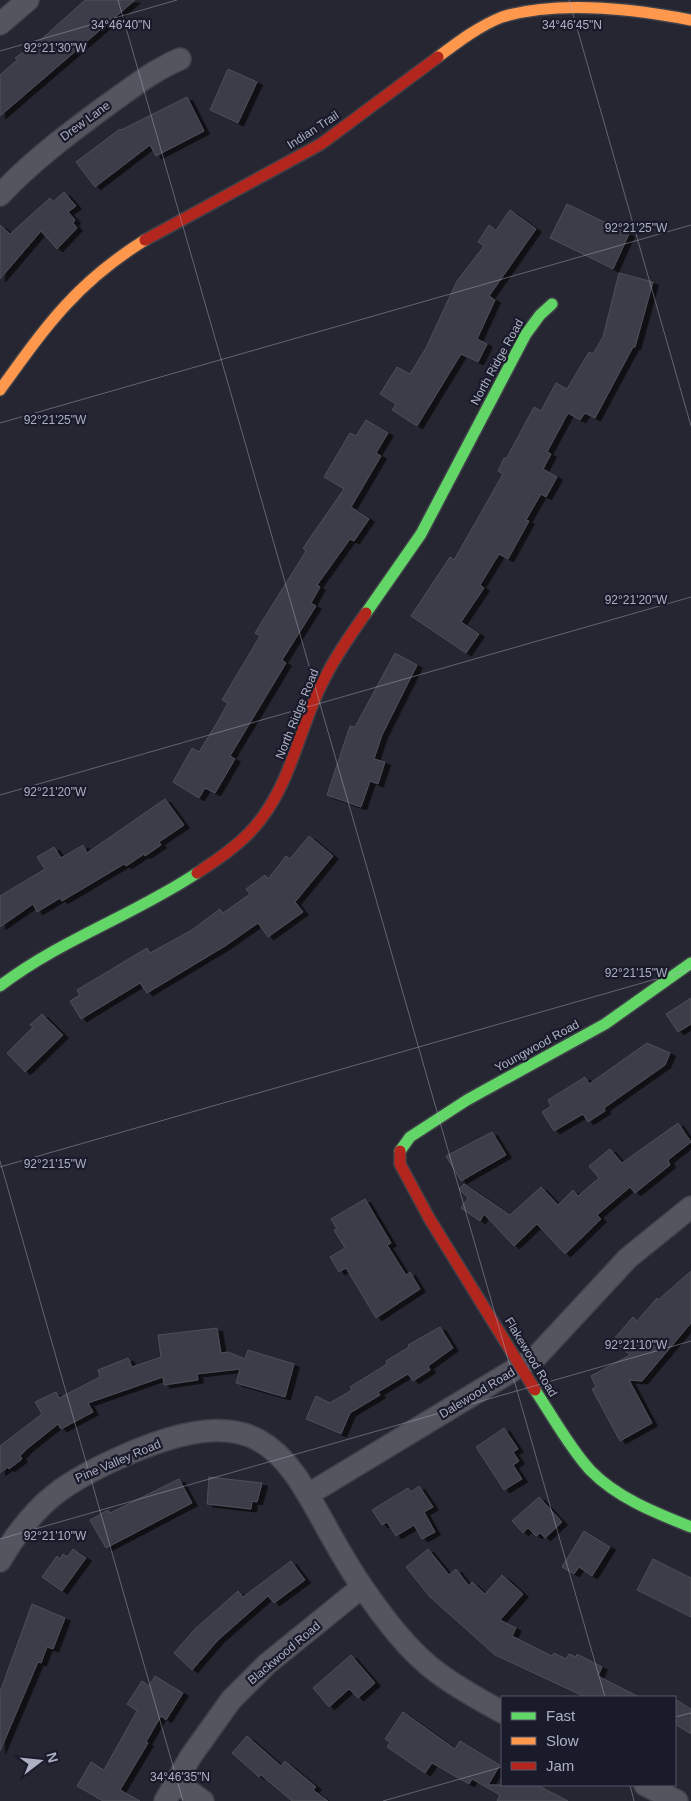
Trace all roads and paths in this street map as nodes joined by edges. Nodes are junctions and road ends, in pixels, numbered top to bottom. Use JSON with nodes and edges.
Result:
{"nodes":[{"id":1,"x":28,"y":0,"type":"edge"},
{"id":2,"x":509,"y":7,"type":"edge"},
{"id":3,"x":691,"y":20,"type":"edge"},
{"id":4,"x":0,"y":24,"type":"edge"},
{"id":5,"x":180,"y":59,"type":"dead end"},
{"id":6,"x":0,"y":195,"type":"edge"},
{"id":7,"x":552,"y":304,"type":"dead end"},
{"id":8,"x":0,"y":390,"type":"edge"},
{"id":9,"x":691,"y":964,"type":"edge"},
{"id":10,"x":0,"y":986,"type":"edge"},
{"id":11,"x":399,"y":1153,"type":"joint"},
{"id":12,"x":691,"y":1207,"type":"edge"},
{"id":13,"x":520,"y":1368,"type":"junction"},
{"id":14,"x":309,"y":1494,"type":"junction"},
{"id":15,"x":691,"y":1527,"type":"edge"},
{"id":16,"x":0,"y":1561,"type":"edge"},
{"id":17,"x":362,"y":1587,"type":"junction"},
{"id":18,"x":501,"y":1711,"type":"edge"},
{"id":19,"x":176,"y":1782,"type":"junction"},
{"id":20,"x":647,"y":1786,"type":"edge"},
{"id":21,"x":165,"y":1801,"type":"edge"},
{"id":22,"x":203,"y":1801,"type":"edge"},
{"id":23,"x":677,"y":1801,"type":"edge"}],
"edges":[{"from":1,"to":4,"type":"street"},
{"from":2,"to":3,"type":"street","name":"Indian Trail"},
{"from":2,"to":8,"type":"street","name":"Indian Trail"},
{"from":5,"to":6,"type":"street","name":"Drew Lane"},
{"from":7,"to":10,"type":"street","name":"North Ridge Road"},
{"from":9,"to":11,"type":"street","name":"Youngwood Road"},
{"from":11,"to":13,"type":"street","name":"Flakewood Road"},
{"from":12,"to":13,"type":"street","name":"Dalewood Road"},
{"from":13,"to":14,"type":"street","name":"Dalewood Road"},
{"from":13,"to":15,"type":"street","name":"Flakewood Road"},
{"from":14,"to":16,"type":"street","name":"Pine Valley Road"},
{"from":14,"to":17,"type":"street","name":"Pine Valley Road"},
{"from":17,"to":18,"type":"street","name":"Pine Valley Road"},
{"from":17,"to":19,"type":"street","name":"Blackwood Road"},
{"from":19,"to":21,"type":"street","name":"Blackwood Road"},
{"from":19,"to":22,"type":"street"},
{"from":20,"to":23,"type":"street"}]}
